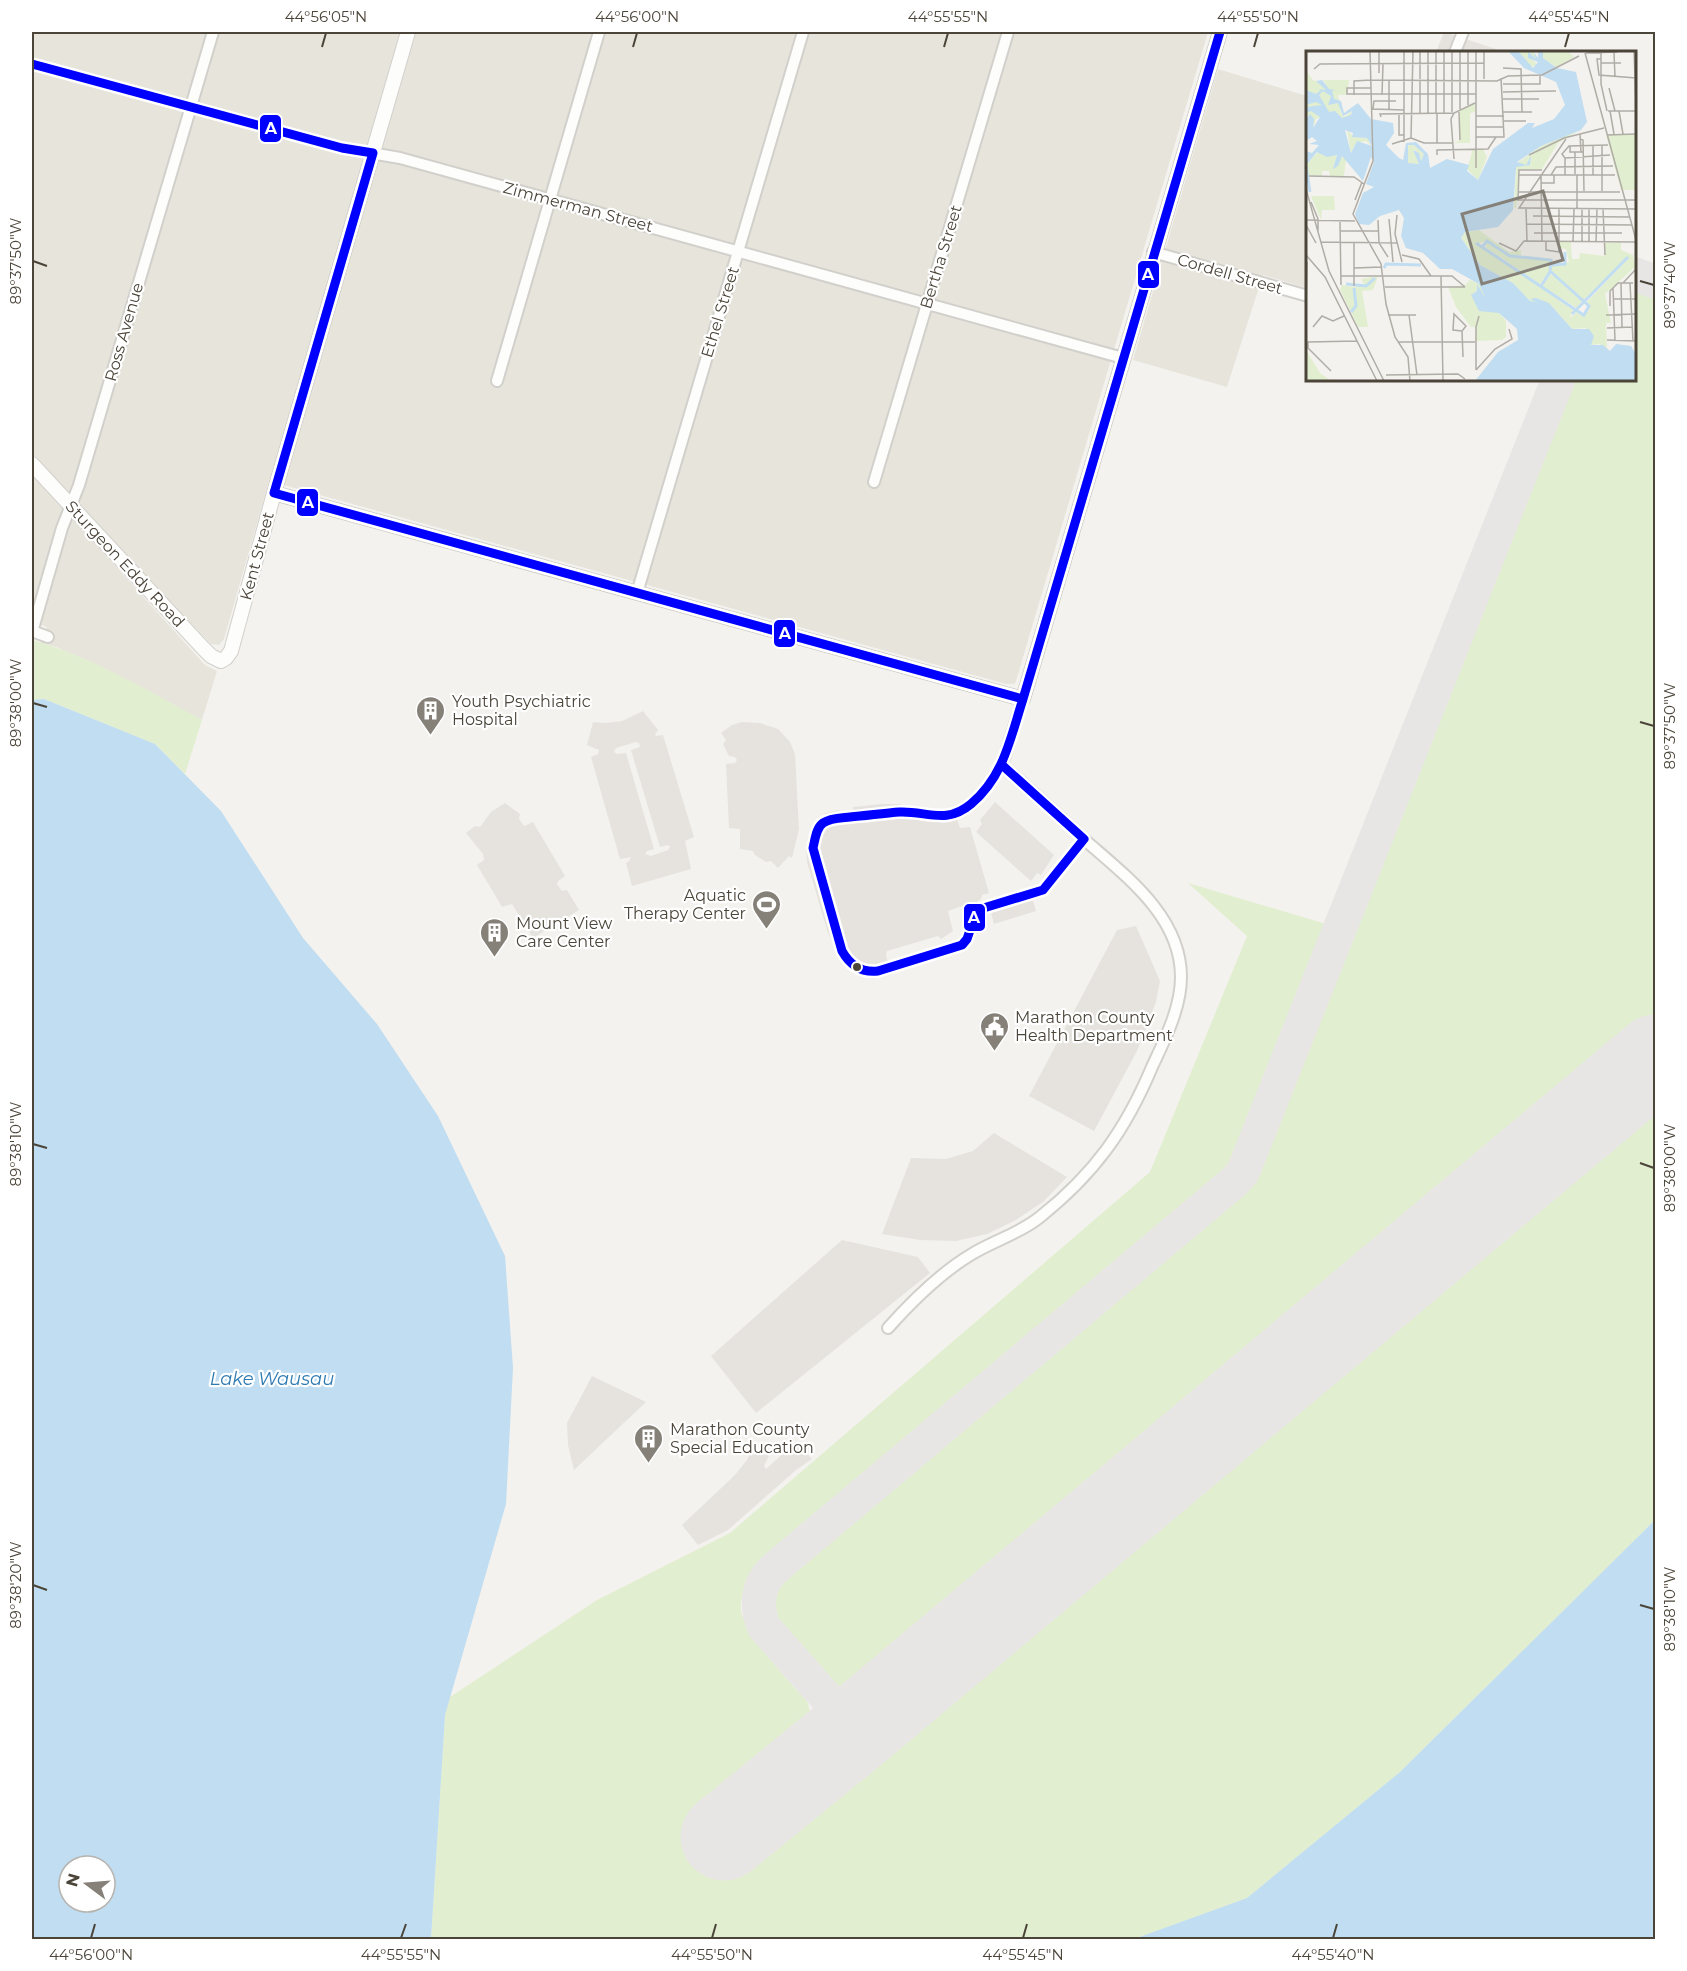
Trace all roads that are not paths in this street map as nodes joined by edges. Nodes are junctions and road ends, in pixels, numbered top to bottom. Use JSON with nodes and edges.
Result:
{"nodes":[{"id":1,"x":213,"y":32,"type":"edge"},
{"id":2,"x":408,"y":32,"type":"edge"},
{"id":3,"x":599,"y":32,"type":"edge"},
{"id":4,"x":803,"y":32,"type":"edge"},
{"id":5,"x":1008,"y":32,"type":"edge"},
{"id":6,"x":1220,"y":32,"type":"edge"},
{"id":7,"x":1463,"y":32,"type":"edge"},
{"id":8,"x":1455,"y":51,"type":"edge"},
{"id":9,"x":32,"y":64,"type":"edge"},
{"id":10,"x":191,"y":107,"type":"junction"},
{"id":11,"x":372,"y":153,"type":"junction"},
{"id":12,"x":550,"y":200,"type":"junction"},
{"id":13,"x":738,"y":251,"type":"junction"},
{"id":14,"x":1153,"y":252,"type":"junction"},
{"id":15,"x":1306,"y":295,"type":"edge"},
{"id":16,"x":927,"y":304,"type":"junction"},
{"id":17,"x":1123,"y":358,"type":"junction"},
{"id":18,"x":497,"y":381,"type":"dead end"},
{"id":19,"x":32,"y":464,"type":"edge"},
{"id":20,"x":874,"y":482,"type":"dead end"},
{"id":21,"x":274,"y":493,"type":"junction"},
{"id":22,"x":70,"y":506,"type":"junction"},
{"id":23,"x":637,"y":593,"type":"junction"},
{"id":24,"x":32,"y":631,"type":"edge"},
{"id":25,"x":48,"y":637,"type":"dead end"},
{"id":26,"x":221,"y":661,"type":"joint"},
{"id":27,"x":1023,"y":699,"type":"junction"},
{"id":28,"x":888,"y":1328,"type":"dead end"}],
"edges":[{"from":1,"to":10,"type":"street","name":"Ross Avenue"},
{"from":2,"to":11,"type":"street","name":"Kent Street"},
{"from":3,"to":12,"type":"street"},
{"from":4,"to":13,"type":"street","name":"Ethel Street"},
{"from":5,"to":16,"type":"street","name":"Bertha Street"},
{"from":6,"to":14,"type":"street"},
{"from":7,"to":8,"type":"street"},
{"from":9,"to":10,"type":"street","name":"Zimmerman Street"},
{"from":10,"to":11,"type":"street","name":"Zimmerman Street"},
{"from":10,"to":22,"type":"street","name":"Ross Avenue"},
{"from":11,"to":12,"type":"street","name":"Zimmerman Street"},
{"from":11,"to":21,"type":"street","name":"Kent Street"},
{"from":12,"to":13,"type":"street","name":"Zimmerman Street"},
{"from":12,"to":18,"type":"street"},
{"from":13,"to":16,"type":"street","name":"Zimmerman Street"},
{"from":13,"to":23,"type":"street","name":"Ethel Street"},
{"from":14,"to":15,"type":"street","name":"Cordell Street"},
{"from":14,"to":17,"type":"street"},
{"from":16,"to":17,"type":"street","name":"Zimmerman Street"},
{"from":16,"to":20,"type":"street","name":"Bertha Street"},
{"from":17,"to":27,"type":"street"},
{"from":19,"to":22,"type":"street","name":"Sturgeon Eddy Road"},
{"from":21,"to":23,"type":"street"},
{"from":21,"to":26,"type":"street","name":"Kent Street"},
{"from":22,"to":24,"type":"street","name":"Ross Avenue"},
{"from":22,"to":26,"type":"street","name":"Sturgeon Eddy Road"},
{"from":23,"to":27,"type":"street"},
{"from":24,"to":25,"type":"street"},
{"from":27,"to":28,"type":"street"}]}
